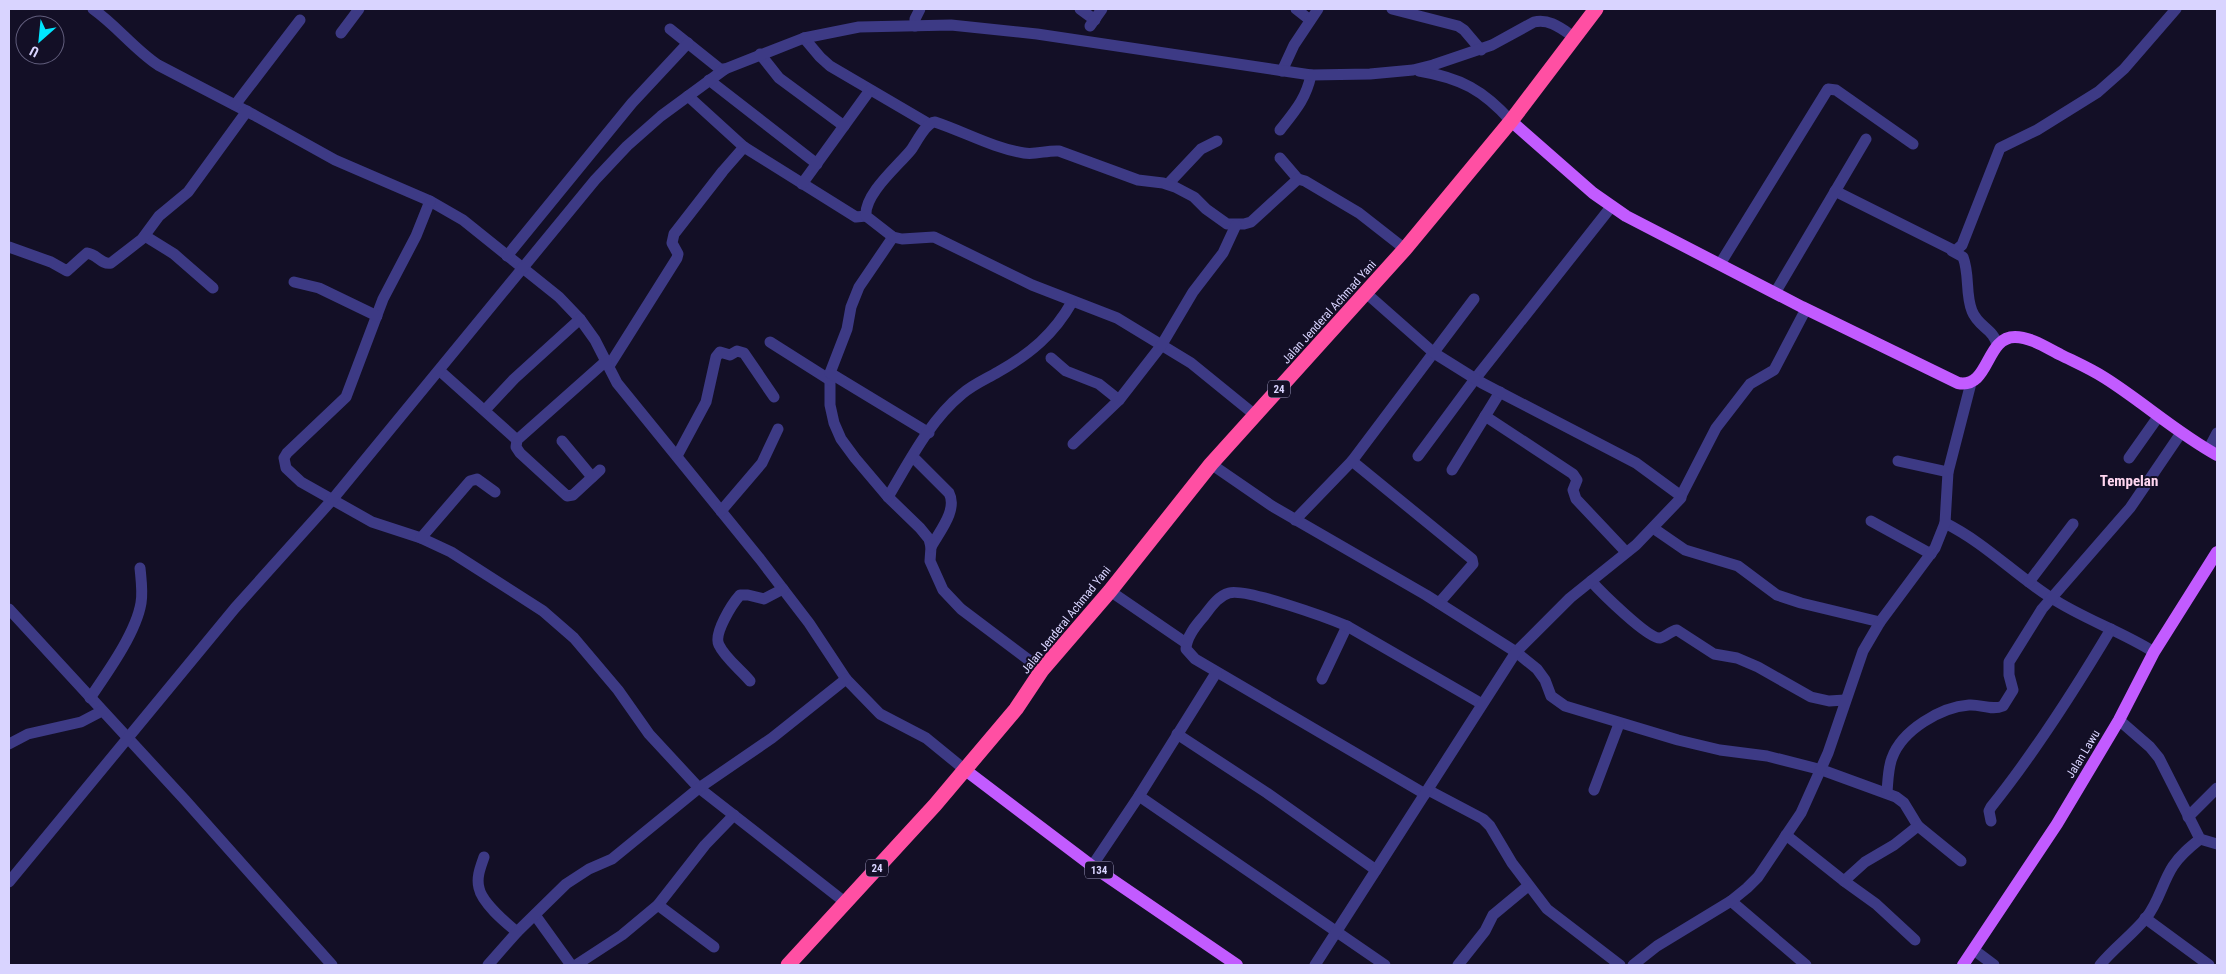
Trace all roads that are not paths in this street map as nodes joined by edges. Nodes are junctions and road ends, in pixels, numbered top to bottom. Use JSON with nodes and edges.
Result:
{"nodes":[{"id":1,"x":93,"y":9,"type":"edge"},
{"id":2,"x":359,"y":9,"type":"edge"},
{"id":3,"x":920,"y":9,"type":"edge"},
{"id":4,"x":1080,"y":9,"type":"edge"},
{"id":5,"x":1102,"y":9,"type":"edge"},
{"id":6,"x":1296,"y":9,"type":"edge"},
{"id":7,"x":1318,"y":9,"type":"edge"},
{"id":8,"x":1392,"y":9,"type":"edge"},
{"id":9,"x":1596,"y":9,"type":"edge"},
{"id":10,"x":2176,"y":9,"type":"edge"},
{"id":11,"x":300,"y":20,"type":"dead end"},
{"id":12,"x":1310,"y":20,"type":"junction"},
{"id":13,"x":915,"y":26,"type":"junction"},
{"id":14,"x":670,"y":29,"type":"dead end"},
{"id":15,"x":341,"y":33,"type":"dead end"},
{"id":16,"x":1574,"y":37,"type":"junction"},
{"id":17,"x":804,"y":38,"type":"junction"},
{"id":18,"x":688,"y":43,"type":"junction"},
{"id":19,"x":1481,"y":50,"type":"junction"},
{"id":20,"x":760,"y":54,"type":"junction"},
{"id":21,"x":726,"y":69,"type":"junction"},
{"id":22,"x":1412,"y":70,"type":"junction"},
{"id":23,"x":1282,"y":71,"type":"junction"},
{"id":24,"x":1310,"y":75,"type":"junction"},
{"id":25,"x":709,"y":80,"type":"junction"},
{"id":26,"x":870,"y":90,"type":"junction"},
{"id":27,"x":688,"y":96,"type":"junction"},
{"id":28,"x":235,"y":105,"type":"junction"},
{"id":29,"x":247,"y":111,"type":"junction"},
{"id":30,"x":1511,"y":121,"type":"junction"},
{"id":31,"x":928,"y":124,"type":"junction"},
{"id":32,"x":844,"y":126,"type":"junction"},
{"id":33,"x":1280,"y":130,"type":"dead end"},
{"id":34,"x":1866,"y":139,"type":"dead end"},
{"id":35,"x":1217,"y":141,"type":"dead end"},
{"id":36,"x":1913,"y":144,"type":"dead end"},
{"id":37,"x":744,"y":147,"type":"junction"},
{"id":38,"x":1280,"y":158,"type":"dead end"},
{"id":39,"x":817,"y":164,"type":"junction"},
{"id":40,"x":1298,"y":179,"type":"junction"},
{"id":41,"x":802,"y":184,"type":"junction"},
{"id":42,"x":1168,"y":184,"type":"junction"},
{"id":43,"x":1835,"y":191,"type":"junction"},
{"id":44,"x":430,"y":202,"type":"junction"},
{"id":45,"x":1611,"y":207,"type":"junction"},
{"id":46,"x":866,"y":216,"type":"junction"},
{"id":47,"x":1236,"y":224,"type":"junction"},
{"id":48,"x":145,"y":236,"type":"junction"},
{"id":49,"x":893,"y":237,"type":"junction"},
{"id":50,"x":9,"y":247,"type":"edge"},
{"id":51,"x":1405,"y":249,"type":"junction"},
{"id":52,"x":1952,"y":251,"type":"junction"},
{"id":53,"x":507,"y":256,"type":"junction"},
{"id":54,"x":1720,"y":264,"type":"junction"},
{"id":55,"x":522,"y":267,"type":"junction"},
{"id":56,"x":294,"y":282,"type":"dead end"},
{"id":57,"x":213,"y":288,"type":"dead end"},
{"id":58,"x":1366,"y":293,"type":"junction"},
{"id":59,"x":1775,"y":293,"type":"junction"},
{"id":60,"x":1474,"y":299,"type":"dead end"},
{"id":61,"x":1072,"y":302,"type":"junction"},
{"id":62,"x":1806,"y":309,"type":"junction"},
{"id":63,"x":377,"y":316,"type":"junction"},
{"id":64,"x":580,"y":318,"type":"junction"},
{"id":65,"x":770,"y":342,"type":"dead end"},
{"id":66,"x":1997,"y":345,"type":"junction"},
{"id":67,"x":1161,"y":346,"type":"junction"},
{"id":68,"x":1434,"y":353,"type":"junction"},
{"id":69,"x":1051,"y":358,"type":"dead end"},
{"id":70,"x":607,"y":364,"type":"junction"},
{"id":71,"x":440,"y":371,"type":"junction"},
{"id":72,"x":830,"y":376,"type":"junction"},
{"id":73,"x":1475,"y":378,"type":"junction"},
{"id":74,"x":1972,"y":383,"type":"junction"},
{"id":75,"x":1500,"y":392,"type":"junction"},
{"id":76,"x":774,"y":397,"type":"dead end"},
{"id":77,"x":1119,"y":400,"type":"junction"},
{"id":78,"x":485,"y":410,"type":"junction"},
{"id":79,"x":1255,"y":416,"type":"junction"},
{"id":80,"x":1485,"y":416,"type":"junction"},
{"id":81,"x":2158,"y":417,"type":"junction"},
{"id":82,"x":778,"y":429,"type":"dead end"},
{"id":83,"x":929,"y":433,"type":"junction"},
{"id":84,"x":2181,"y":433,"type":"junction"},
{"id":85,"x":2217,"y":433,"type":"edge"},
{"id":86,"x":517,"y":440,"type":"junction"},
{"id":87,"x":562,"y":441,"type":"dead end"},
{"id":88,"x":1072,"y":444,"type":"dead end"},
{"id":89,"x":2213,"y":453,"type":"edge"},
{"id":90,"x":677,"y":456,"type":"junction"},
{"id":91,"x":1418,"y":456,"type":"dead end"},
{"id":92,"x":913,"y":457,"type":"junction"},
{"id":93,"x":2129,"y":458,"type":"dead end"},
{"id":94,"x":1352,"y":461,"type":"junction"},
{"id":95,"x":1898,"y":461,"type":"dead end"},
{"id":96,"x":1211,"y":464,"type":"junction"},
{"id":97,"x":1452,"y":470,"type":"dead end"},
{"id":98,"x":1948,"y":472,"type":"junction"},
{"id":99,"x":495,"y":492,"type":"dead end"},
{"id":100,"x":1681,"y":496,"type":"junction"},
{"id":101,"x":888,"y":497,"type":"junction"},
{"id":102,"x":332,"y":500,"type":"junction"},
{"id":103,"x":722,"y":511,"type":"junction"},
{"id":104,"x":1295,"y":520,"type":"junction"},
{"id":105,"x":1871,"y":521,"type":"dead end"},
{"id":106,"x":1945,"y":522,"type":"junction"},
{"id":107,"x":2073,"y":524,"type":"dead end"},
{"id":108,"x":1653,"y":528,"type":"junction"},
{"id":109,"x":421,"y":538,"type":"junction"},
{"id":110,"x":931,"y":548,"type":"junction"},
{"id":111,"x":1626,"y":552,"type":"junction"},
{"id":112,"x":2217,"y":552,"type":"edge"},
{"id":113,"x":1931,"y":554,"type":"junction"},
{"id":114,"x":140,"y":568,"type":"dead end"},
{"id":115,"x":1591,"y":581,"type":"junction"},
{"id":116,"x":2029,"y":582,"type":"junction"},
{"id":117,"x":783,"y":590,"type":"junction"},
{"id":118,"x":1110,"y":591,"type":"junction"},
{"id":119,"x":2051,"y":598,"type":"junction"},
{"id":120,"x":1439,"y":603,"type":"junction"},
{"id":121,"x":9,"y":609,"type":"edge"},
{"id":122,"x":1880,"y":622,"type":"junction"},
{"id":123,"x":1347,"y":626,"type":"junction"},
{"id":124,"x":2111,"y":629,"type":"junction"},
{"id":125,"x":1186,"y":643,"type":"junction"},
{"id":126,"x":1516,"y":652,"type":"junction"},
{"id":127,"x":2154,"y":652,"type":"junction"},
{"id":128,"x":1042,"y":670,"type":"junction"},
{"id":129,"x":1216,"y":673,"type":"junction"},
{"id":130,"x":846,"y":679,"type":"junction"},
{"id":131,"x":1322,"y":679,"type":"dead end"},
{"id":132,"x":750,"y":681,"type":"dead end"},
{"id":133,"x":90,"y":698,"type":"junction"},
{"id":134,"x":1845,"y":700,"type":"junction"},
{"id":135,"x":1482,"y":704,"type":"junction"},
{"id":136,"x":102,"y":711,"type":"junction"},
{"id":137,"x":2119,"y":720,"type":"junction"},
{"id":138,"x":1619,"y":724,"type":"junction"},
{"id":139,"x":1177,"y":734,"type":"junction"},
{"id":140,"x":127,"y":738,"type":"junction"},
{"id":141,"x":9,"y":744,"type":"edge"},
{"id":142,"x":964,"y":769,"type":"junction"},
{"id":143,"x":1822,"y":770,"type":"junction"},
{"id":144,"x":699,"y":788,"type":"junction"},
{"id":145,"x":2217,"y":788,"type":"edge"},
{"id":146,"x":1594,"y":790,"type":"dead end"},
{"id":147,"x":1426,"y":792,"type":"junction"},
{"id":148,"x":1887,"y":792,"type":"junction"},
{"id":149,"x":1139,"y":796,"type":"junction"},
{"id":150,"x":734,"y":816,"type":"junction"},
{"id":151,"x":2188,"y":817,"type":"junction"},
{"id":152,"x":1992,"y":821,"type":"dead end"},
{"id":153,"x":1918,"y":826,"type":"junction"},
{"id":154,"x":1786,"y":835,"type":"junction"},
{"id":155,"x":2200,"y":838,"type":"junction"},
{"id":156,"x":2217,"y":844,"type":"edge"},
{"id":157,"x":484,"y":857,"type":"dead end"},
{"id":158,"x":1961,"y":861,"type":"dead end"},
{"id":159,"x":1092,"y":866,"type":"junction"},
{"id":160,"x":1376,"y":870,"type":"junction"},
{"id":161,"x":1844,"y":881,"type":"junction"},
{"id":162,"x":9,"y":882,"type":"edge"},
{"id":163,"x":1528,"y":886,"type":"junction"},
{"id":164,"x":1731,"y":901,"type":"junction"},
{"id":165,"x":846,"y":903,"type":"junction"},
{"id":166,"x":658,"y":905,"type":"junction"},
{"id":167,"x":535,"y":915,"type":"junction"},
{"id":168,"x":2145,"y":918,"type":"junction"},
{"id":169,"x":517,"y":932,"type":"junction"},
{"id":170,"x":1337,"y":933,"type":"junction"},
{"id":171,"x":1915,"y":940,"type":"dead end"},
{"id":172,"x":714,"y":947,"type":"dead end"},
{"id":173,"x":1974,"y":950,"type":"junction"},
{"id":174,"x":332,"y":965,"type":"edge"},
{"id":175,"x":488,"y":965,"type":"edge"},
{"id":176,"x":571,"y":965,"type":"edge"},
{"id":177,"x":576,"y":965,"type":"edge"},
{"id":178,"x":788,"y":965,"type":"edge"},
{"id":179,"x":1238,"y":965,"type":"edge"},
{"id":180,"x":1315,"y":965,"type":"edge"},
{"id":181,"x":1385,"y":965,"type":"edge"},
{"id":182,"x":1458,"y":965,"type":"edge"},
{"id":183,"x":1620,"y":965,"type":"edge"},
{"id":184,"x":1634,"y":965,"type":"edge"},
{"id":185,"x":1806,"y":965,"type":"edge"},
{"id":186,"x":1963,"y":965,"type":"edge"},
{"id":187,"x":1994,"y":965,"type":"edge"},
{"id":188,"x":2100,"y":965,"type":"edge"},
{"id":189,"x":2209,"y":965,"type":"edge"}],
"edges":[{"from":1,"to":28,"type":"street"},
{"from":2,"to":15,"type":"street"},
{"from":3,"to":13,"type":"street"},
{"from":4,"to":5,"type":"street"},
{"from":6,"to":12,"type":"street"},
{"from":7,"to":12,"type":"street"},
{"from":8,"to":19,"type":"street"},
{"from":9,"to":16,"type":"highway","name":"Jalan Jenderal Achmad Yani","number":"24"},
{"from":10,"to":52,"type":"street"},
{"from":11,"to":28,"type":"street"},
{"from":12,"to":23,"type":"street"},
{"from":13,"to":17,"type":"street"},
{"from":13,"to":23,"type":"street"},
{"from":14,"to":18,"type":"street"},
{"from":16,"to":19,"type":"street"},
{"from":16,"to":30,"type":"highway","name":"Jalan Jenderal Achmad Yani","number":"24"},
{"from":17,"to":20,"type":"street"},
{"from":17,"to":26,"type":"street"},
{"from":18,"to":21,"type":"street"},
{"from":18,"to":53,"type":"street"},
{"from":19,"to":22,"type":"street"},
{"from":20,"to":21,"type":"street"},
{"from":20,"to":32,"type":"street"},
{"from":21,"to":25,"type":"street"},
{"from":22,"to":24,"type":"street"},
{"from":22,"to":30,"type":"street"},
{"from":23,"to":24,"type":"street"},
{"from":24,"to":33,"type":"street"},
{"from":25,"to":27,"type":"street"},
{"from":25,"to":39,"type":"street"},
{"from":26,"to":31,"type":"street"},
{"from":26,"to":32,"type":"street"},
{"from":27,"to":37,"type":"street"},
{"from":27,"to":55,"type":"street"},
{"from":28,"to":29,"type":"street"},
{"from":29,"to":44,"type":"street"},
{"from":29,"to":48,"type":"street"},
{"from":30,"to":45,"type":"main road"},
{"from":30,"to":51,"type":"highway","name":"Jalan Jenderal Achmad Yani","number":"24"},
{"from":31,"to":42,"type":"street"},
{"from":31,"to":46,"type":"street"},
{"from":32,"to":39,"type":"street"},
{"from":34,"to":43,"type":"street"},
{"from":35,"to":42,"type":"street"},
{"from":36,"to":54,"type":"street"},
{"from":37,"to":41,"type":"street"},
{"from":37,"to":70,"type":"street"},
{"from":38,"to":40,"type":"street"},
{"from":39,"to":41,"type":"street"},
{"from":40,"to":47,"type":"street"},
{"from":40,"to":51,"type":"street"},
{"from":41,"to":46,"type":"street"},
{"from":42,"to":47,"type":"street"},
{"from":43,"to":52,"type":"street"},
{"from":43,"to":59,"type":"street"},
{"from":44,"to":53,"type":"street"},
{"from":44,"to":63,"type":"street"},
{"from":45,"to":54,"type":"main road"},
{"from":45,"to":73,"type":"street"},
{"from":46,"to":49,"type":"street"},
{"from":47,"to":67,"type":"street"},
{"from":48,"to":50,"type":"street"},
{"from":48,"to":57,"type":"street"},
{"from":49,"to":61,"type":"street"},
{"from":49,"to":72,"type":"street"},
{"from":51,"to":58,"type":"highway","name":"Jalan Jenderal Achmad Yani","number":"24"},
{"from":52,"to":66,"type":"street"},
{"from":53,"to":55,"type":"street"},
{"from":54,"to":59,"type":"main road"},
{"from":55,"to":64,"type":"street"},
{"from":55,"to":71,"type":"street"},
{"from":56,"to":63,"type":"street"},
{"from":58,"to":68,"type":"street"},
{"from":58,"to":79,"type":"highway","name":"Jalan Jenderal Achmad Yani","number":"24"},
{"from":59,"to":62,"type":"main road"},
{"from":60,"to":68,"type":"street"},
{"from":61,"to":67,"type":"street"},
{"from":61,"to":83,"type":"street"},
{"from":62,"to":74,"type":"main road"},
{"from":62,"to":100,"type":"street"},
{"from":63,"to":102,"type":"street"},
{"from":64,"to":70,"type":"street"},
{"from":64,"to":78,"type":"street"},
{"from":65,"to":72,"type":"street"},
{"from":66,"to":74,"type":"main road"},
{"from":66,"to":81,"type":"main road"},
{"from":67,"to":77,"type":"street"},
{"from":67,"to":79,"type":"street"},
{"from":68,"to":73,"type":"street"},
{"from":68,"to":94,"type":"street"},
{"from":69,"to":77,"type":"street"},
{"from":70,"to":86,"type":"street"},
{"from":70,"to":90,"type":"street"},
{"from":71,"to":78,"type":"street"},
{"from":71,"to":102,"type":"street"},
{"from":72,"to":83,"type":"street"},
{"from":72,"to":101,"type":"street"},
{"from":73,"to":75,"type":"street"},
{"from":73,"to":91,"type":"street"},
{"from":74,"to":98,"type":"street"},
{"from":75,"to":80,"type":"street"},
{"from":75,"to":100,"type":"street"},
{"from":76,"to":90,"type":"street"},
{"from":77,"to":88,"type":"street"},
{"from":78,"to":86,"type":"street"},
{"from":79,"to":96,"type":"highway","name":"Jalan Jenderal Achmad Yani","number":"24"},
{"from":80,"to":97,"type":"street"},
{"from":80,"to":111,"type":"street"},
{"from":81,"to":84,"type":"main road"},
{"from":81,"to":93,"type":"street"},
{"from":82,"to":103,"type":"street"},
{"from":83,"to":92,"type":"street"},
{"from":84,"to":89,"type":"main road"},
{"from":84,"to":119,"type":"street"},
{"from":85,"to":89,"type":"street"},
{"from":86,"to":87,"type":"street"},
{"from":90,"to":103,"type":"street"},
{"from":92,"to":101,"type":"street"},
{"from":92,"to":110,"type":"street"},
{"from":94,"to":104,"type":"street"},
{"from":94,"to":120,"type":"street"},
{"from":95,"to":98,"type":"street"},
{"from":96,"to":104,"type":"street"},
{"from":96,"to":118,"type":"highway","name":"Jalan Jenderal Achmad Yani","number":"24"},
{"from":98,"to":106,"type":"street"},
{"from":99,"to":109,"type":"street"},
{"from":100,"to":108,"type":"street"},
{"from":101,"to":110,"type":"street"},
{"from":102,"to":109,"type":"street"},
{"from":102,"to":140,"type":"street"},
{"from":103,"to":117,"type":"street"},
{"from":104,"to":120,"type":"street"},
{"from":105,"to":113,"type":"street"},
{"from":106,"to":113,"type":"street"},
{"from":106,"to":116,"type":"street"},
{"from":107,"to":116,"type":"street"},
{"from":108,"to":111,"type":"street"},
{"from":108,"to":122,"type":"street"},
{"from":109,"to":144,"type":"street"},
{"from":110,"to":128,"type":"street"},
{"from":111,"to":115,"type":"street"},
{"from":112,"to":127,"type":"main road","name":"Jalan Lawu"},
{"from":113,"to":122,"type":"street"},
{"from":114,"to":133,"type":"street"},
{"from":115,"to":126,"type":"street"},
{"from":115,"to":134,"type":"street"},
{"from":116,"to":119,"type":"street"},
{"from":117,"to":130,"type":"street"},
{"from":117,"to":132,"type":"street"},
{"from":118,"to":125,"type":"street"},
{"from":118,"to":128,"type":"highway","name":"Jalan Jenderal Achmad Yani","number":"24"},
{"from":119,"to":124,"type":"street"},
{"from":119,"to":148,"type":"street"},
{"from":120,"to":126,"type":"street"},
{"from":121,"to":133,"type":"street"},
{"from":122,"to":134,"type":"street"},
{"from":123,"to":125,"type":"street"},
{"from":123,"to":131,"type":"street"},
{"from":123,"to":135,"type":"street"},
{"from":124,"to":127,"type":"street"},
{"from":124,"to":152,"type":"street"},
{"from":125,"to":129,"type":"street"},
{"from":126,"to":135,"type":"street"},
{"from":126,"to":138,"type":"street"},
{"from":127,"to":137,"type":"main road","name":"Jalan Lawu"},
{"from":128,"to":142,"type":"highway","name":"Jalan Jenderal Achmad Yani","number":"24"},
{"from":129,"to":139,"type":"street"},
{"from":129,"to":147,"type":"street"},
{"from":130,"to":142,"type":"street"},
{"from":130,"to":144,"type":"street"},
{"from":133,"to":136,"type":"street"},
{"from":134,"to":143,"type":"street"},
{"from":135,"to":147,"type":"street"},
{"from":136,"to":140,"type":"street"},
{"from":136,"to":141,"type":"street"},
{"from":137,"to":151,"type":"street"},
{"from":137,"to":173,"type":"main road","name":"Jalan Lawu"},
{"from":138,"to":143,"type":"street"},
{"from":138,"to":146,"type":"street"},
{"from":139,"to":149,"type":"street"},
{"from":139,"to":160,"type":"street"},
{"from":140,"to":162,"type":"street"},
{"from":140,"to":174,"type":"street"},
{"from":142,"to":159,"type":"main road","number":"134"},
{"from":142,"to":165,"type":"highway","number":"24"},
{"from":143,"to":148,"type":"street"},
{"from":143,"to":154,"type":"street"},
{"from":144,"to":150,"type":"street"},
{"from":144,"to":167,"type":"street"},
{"from":145,"to":151,"type":"street"},
{"from":147,"to":160,"type":"street"},
{"from":147,"to":163,"type":"street"},
{"from":148,"to":153,"type":"street"},
{"from":149,"to":159,"type":"street"},
{"from":149,"to":170,"type":"street"},
{"from":150,"to":165,"type":"street"},
{"from":150,"to":166,"type":"street"},
{"from":151,"to":155,"type":"street"},
{"from":153,"to":158,"type":"street"},
{"from":153,"to":161,"type":"street"},
{"from":154,"to":161,"type":"street"},
{"from":154,"to":164,"type":"street"},
{"from":155,"to":156,"type":"street"},
{"from":155,"to":168,"type":"street"},
{"from":157,"to":169,"type":"street"},
{"from":159,"to":179,"type":"main road","number":"134"},
{"from":160,"to":170,"type":"street"},
{"from":161,"to":171,"type":"street"},
{"from":163,"to":182,"type":"street"},
{"from":163,"to":183,"type":"street"},
{"from":164,"to":184,"type":"street"},
{"from":164,"to":185,"type":"street"},
{"from":165,"to":178,"type":"highway","number":"24"},
{"from":166,"to":172,"type":"street"},
{"from":166,"to":177,"type":"street"},
{"from":167,"to":169,"type":"street"},
{"from":167,"to":176,"type":"street"},
{"from":168,"to":188,"type":"street"},
{"from":168,"to":189,"type":"street"},
{"from":169,"to":175,"type":"street"},
{"from":170,"to":180,"type":"street"},
{"from":170,"to":181,"type":"street"},
{"from":173,"to":186,"type":"main road","name":"Jalan Lawu"},
{"from":173,"to":187,"type":"street"}]}
